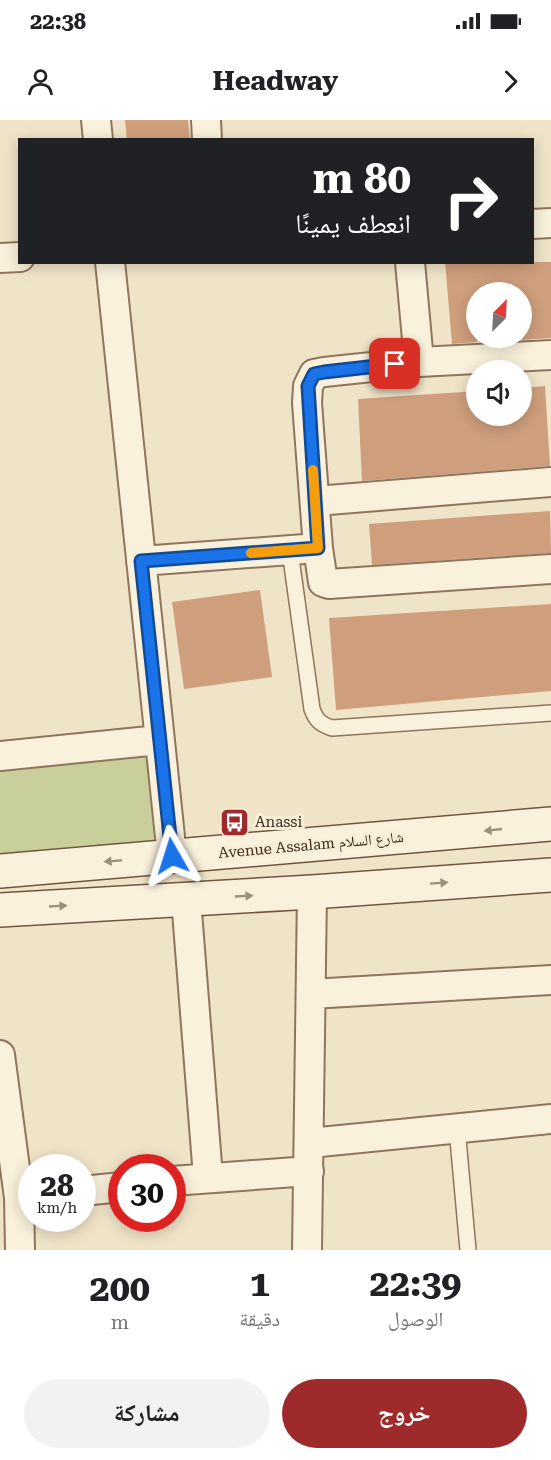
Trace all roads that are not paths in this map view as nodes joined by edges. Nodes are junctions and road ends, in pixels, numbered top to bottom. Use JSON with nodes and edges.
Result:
{"nodes":[{"id":1,"x":96,"y":120,"type":"edge"},
{"id":2,"x":206,"y":120,"type":"edge"},
{"id":3,"x":98,"y":138,"type":"edge"},
{"id":4,"x":207,"y":138,"type":"edge"},
{"id":5,"x":534,"y":224,"type":"edge"},
{"id":6,"x":551,"y":224,"type":"edge"},
{"id":7,"x":18,"y":257,"type":"edge"},
{"id":8,"x":0,"y":258,"type":"edge"},
{"id":9,"x":110,"y":264,"type":"edge"},
{"id":10,"x":410,"y":264,"type":"edge"},
{"id":11,"x":551,"y":355,"type":"edge"},
{"id":12,"x":418,"y":362,"type":"junction"},
{"id":13,"x":551,"y":482,"type":"edge"},
{"id":14,"x":316,"y":501,"type":"junction"},
{"id":15,"x":304,"y":550,"type":"junction"},
{"id":16,"x":141,"y":561,"type":"junction"},
{"id":17,"x":551,"y":569,"type":"edge"},
{"id":18,"x":551,"y":713,"type":"edge"},
{"id":19,"x":159,"y":740,"type":"junction"},
{"id":20,"x":0,"y":756,"type":"edge"},
{"id":21,"x":551,"y":824,"type":"edge"},
{"id":22,"x":172,"y":856,"type":"junction"},
{"id":23,"x":0,"y":871,"type":"edge"},
{"id":24,"x":551,"y":875,"type":"edge"},
{"id":25,"x":312,"y":892,"type":"junction"},
{"id":26,"x":186,"y":899,"type":"junction"},
{"id":27,"x":0,"y":910,"type":"edge"},
{"id":28,"x":551,"y":980,"type":"edge"},
{"id":29,"x":311,"y":994,"type":"junction"},
{"id":30,"x":0,"y":1055,"type":"edge"},
{"id":31,"x":551,"y":1119,"type":"edge"},
{"id":32,"x":457,"y":1128,"type":"junction"},
{"id":33,"x":310,"y":1143,"type":"junction"},
{"id":34,"x":18,"y":1157,"type":"edge"},
{"id":35,"x":309,"y":1171,"type":"junction"},
{"id":36,"x":208,"y":1178,"type":"junction"},
{"id":37,"x":186,"y":1180,"type":"edge"},
{"id":38,"x":22,"y":1232,"type":"edge"},
{"id":39,"x":20,"y":1250,"type":"edge"},
{"id":40,"x":308,"y":1250,"type":"edge"},
{"id":41,"x":468,"y":1250,"type":"edge"}],
"edges":[{"from":1,"to":3,"type":"street"},
{"from":2,"to":4,"type":"street"},
{"from":5,"to":6,"type":"street"},
{"from":7,"to":8,"type":"street"},
{"from":9,"to":16,"type":"street"},
{"from":10,"to":12,"type":"street"},
{"from":11,"to":12,"type":"street"},
{"from":12,"to":14,"type":"street"},
{"from":13,"to":14,"type":"street"},
{"from":14,"to":15,"type":"street"},
{"from":15,"to":16,"type":"street"},
{"from":15,"to":17,"type":"street"},
{"from":15,"to":18,"type":"lane"},
{"from":16,"to":19,"type":"street"},
{"from":19,"to":20,"type":"street"},
{"from":19,"to":22,"type":"street"},
{"from":21,"to":22,"type":"street","name":"Avenue Assalam شارع السلام","one_way":true},
{"from":22,"to":23,"type":"street","name":"Avenue Assalam شارع السلام","one_way":true},
{"from":25,"to":24,"type":"street","one_way":true},
{"from":26,"to":25,"type":"street","one_way":true},
{"from":25,"to":29,"type":"street"},
{"from":27,"to":26,"type":"street","one_way":true},
{"from":26,"to":36,"type":"street"},
{"from":28,"to":29,"type":"street"},
{"from":29,"to":33,"type":"street"},
{"from":30,"to":34,"type":"street"},
{"from":31,"to":32,"type":"street"},
{"from":32,"to":33,"type":"street"},
{"from":32,"to":41,"type":"lane"},
{"from":33,"to":35,"type":"street"},
{"from":35,"to":36,"type":"street"},
{"from":35,"to":40,"type":"street"},
{"from":36,"to":37,"type":"street"},
{"from":38,"to":39,"type":"street"}]}
